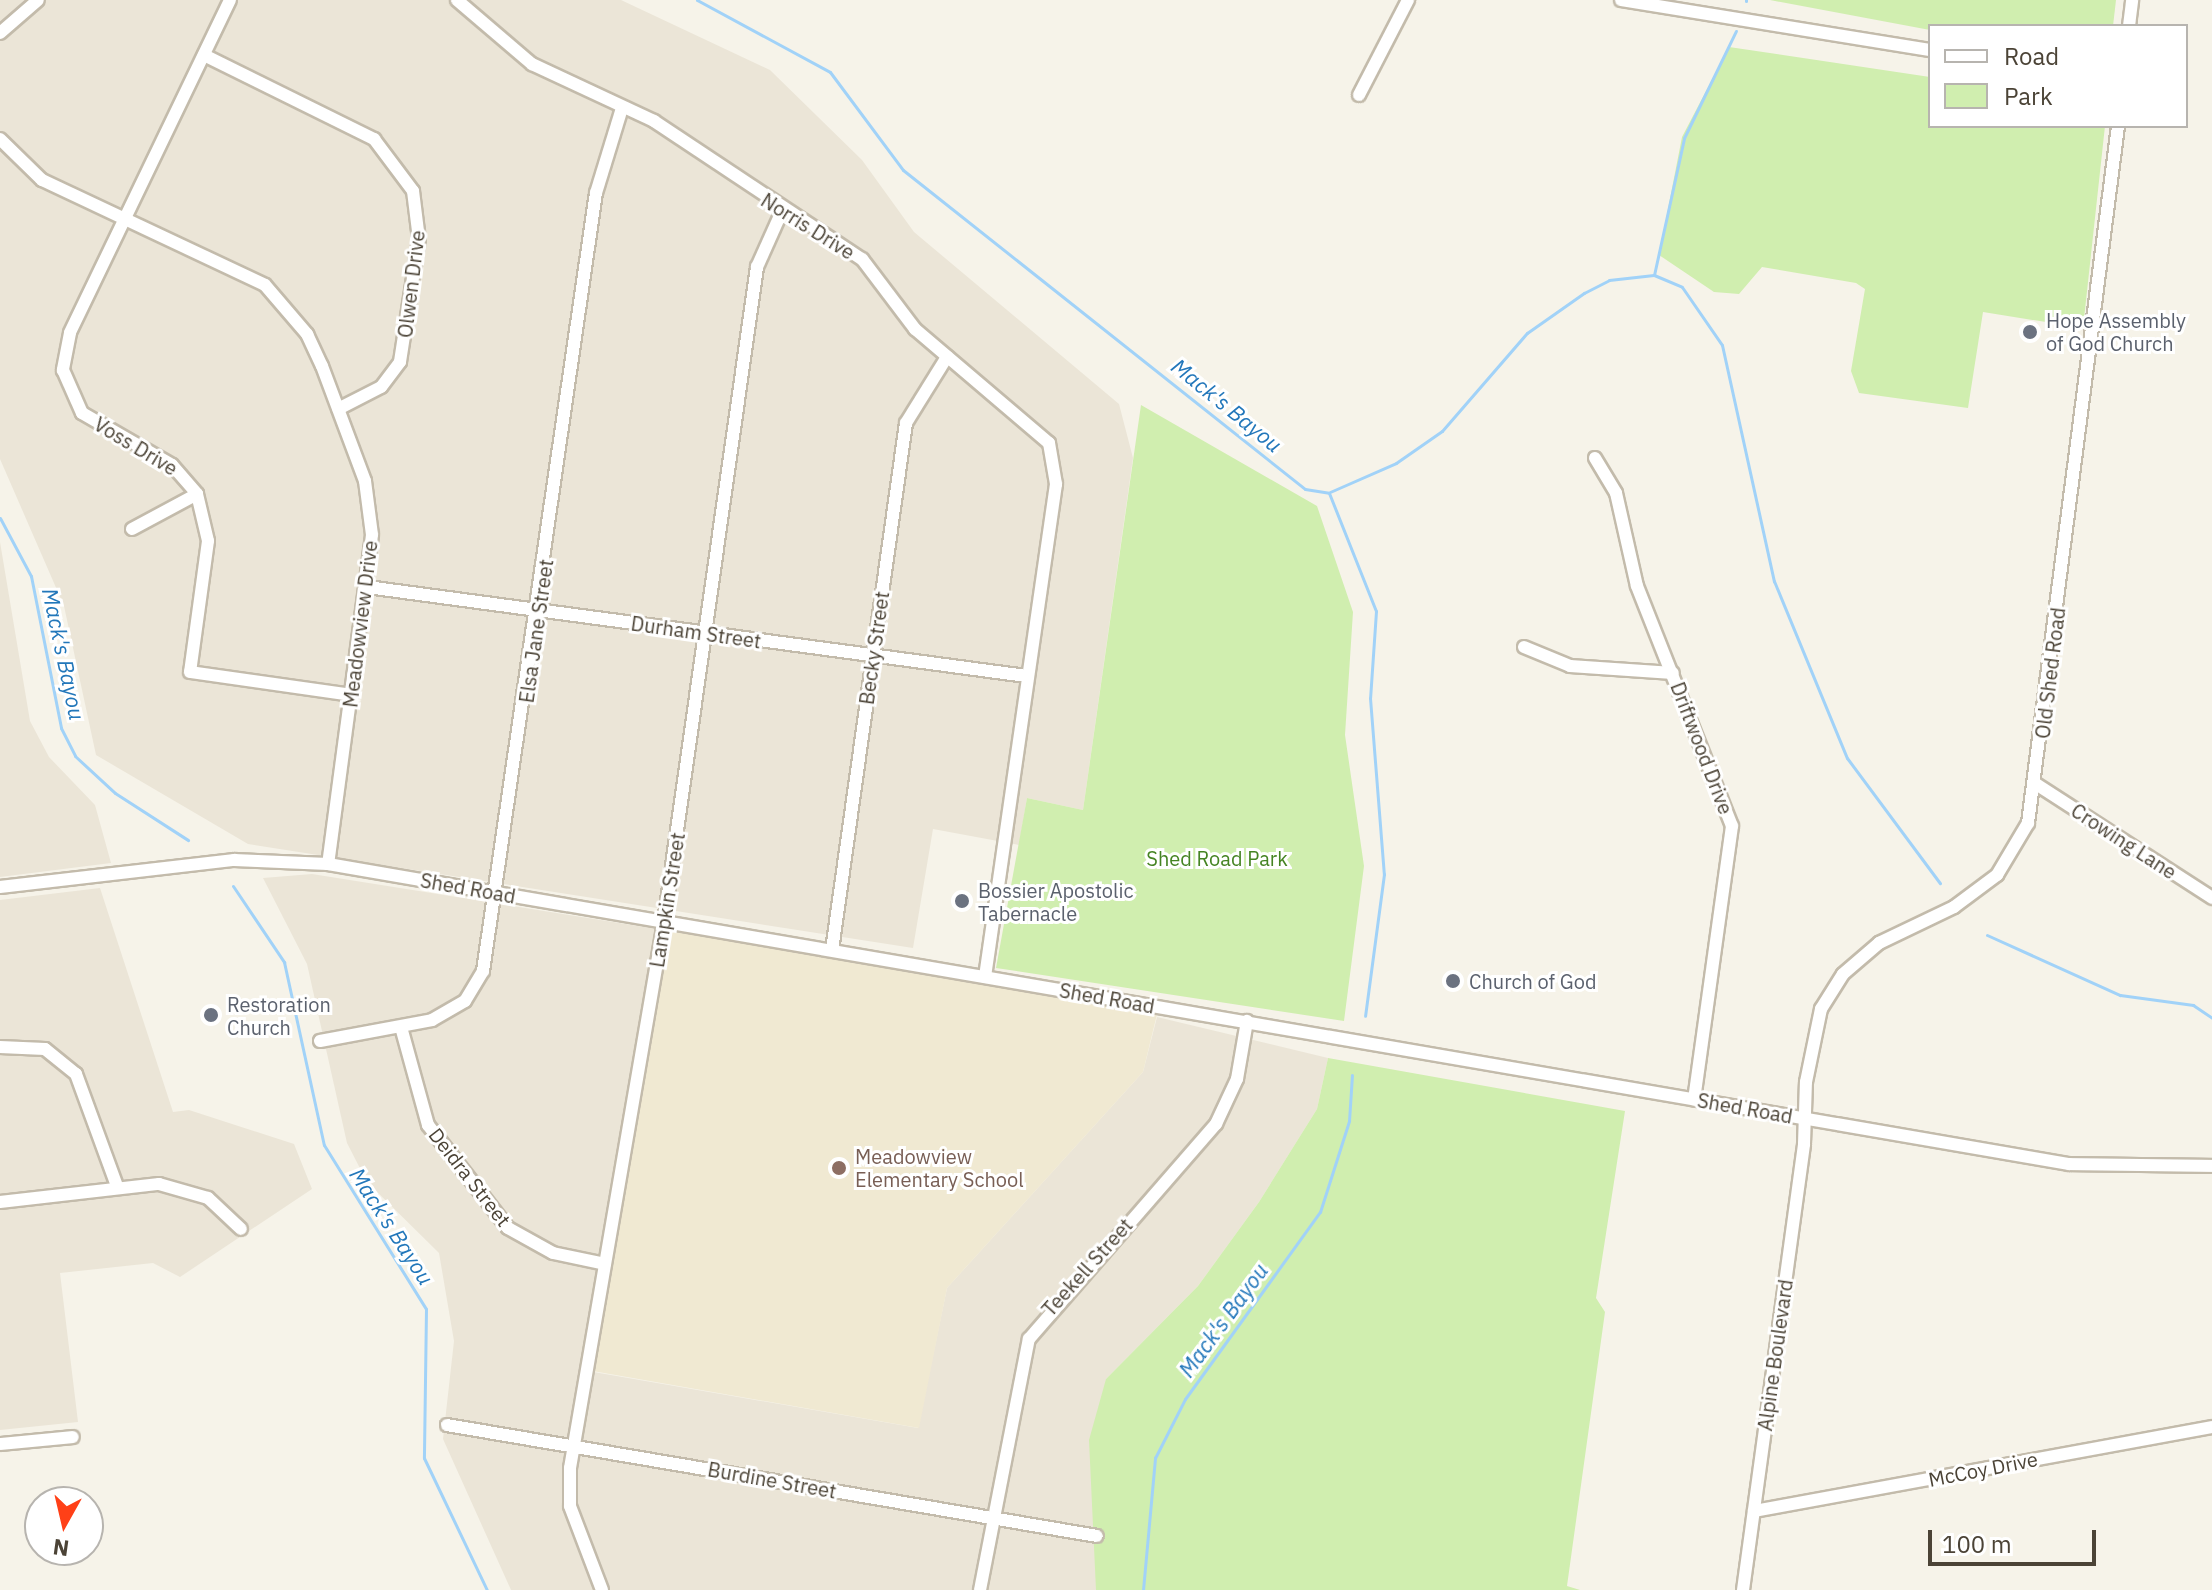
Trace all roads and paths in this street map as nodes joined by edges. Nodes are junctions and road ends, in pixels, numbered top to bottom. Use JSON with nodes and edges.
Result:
{"nodes":[{"id":1,"x":38,"y":0,"type":"edge"},
{"id":2,"x":230,"y":0,"type":"edge"},
{"id":3,"x":457,"y":0,"type":"edge"},
{"id":4,"x":1408,"y":0,"type":"edge"},
{"id":5,"x":1621,"y":0,"type":"edge"},
{"id":6,"x":2132,"y":0,"type":"edge"},
{"id":7,"x":2129,"y":24,"type":"edge"},
{"id":8,"x":0,"y":33,"type":"edge"},
{"id":9,"x":1928,"y":50,"type":"edge"},
{"id":10,"x":204,"y":55,"type":"junction"},
{"id":11,"x":1359,"y":95,"type":"dead end"},
{"id":12,"x":622,"y":108,"type":"junction"},
{"id":13,"x":2118,"y":128,"type":"edge"},
{"id":14,"x":0,"y":139,"type":"edge"},
{"id":15,"x":783,"y":209,"type":"junction"},
{"id":16,"x":126,"y":217,"type":"junction"},
{"id":17,"x":947,"y":357,"type":"junction"},
{"id":18,"x":338,"y":409,"type":"junction"},
{"id":19,"x":1595,"y":458,"type":"dead end"},
{"id":20,"x":197,"y":494,"type":"junction"},
{"id":21,"x":132,"y":529,"type":"dead end"},
{"id":22,"x":367,"y":587,"type":"junction"},
{"id":23,"x":538,"y":610,"type":"junction"},
{"id":24,"x":705,"y":633,"type":"junction"},
{"id":25,"x":1524,"y":647,"type":"dead end"},
{"id":26,"x":872,"y":657,"type":"junction"},
{"id":27,"x":1673,"y":673,"type":"junction"},
{"id":28,"x":1026,"y":676,"type":"junction"},
{"id":29,"x":351,"y":695,"type":"junction"},
{"id":30,"x":2036,"y":784,"type":"junction"},
{"id":31,"x":328,"y":864,"type":"junction"},
{"id":32,"x":0,"y":887,"type":"edge"},
{"id":33,"x":499,"y":893,"type":"junction"},
{"id":34,"x":2212,"y":898,"type":"edge"},
{"id":35,"x":664,"y":922,"type":"junction"},
{"id":36,"x":832,"y":950,"type":"junction"},
{"id":37,"x":985,"y":977,"type":"junction"},
{"id":38,"x":1247,"y":1021,"type":"junction"},
{"id":39,"x":401,"y":1027,"type":"junction"},
{"id":40,"x":320,"y":1041,"type":"dead end"},
{"id":41,"x":0,"y":1047,"type":"edge"},
{"id":42,"x":1694,"y":1099,"type":"junction"},
{"id":43,"x":1804,"y":1119,"type":"junction"},
{"id":44,"x":2212,"y":1166,"type":"edge"},
{"id":45,"x":117,"y":1186,"type":"junction"},
{"id":46,"x":0,"y":1202,"type":"edge"},
{"id":47,"x":241,"y":1229,"type":"dead end"},
{"id":48,"x":605,"y":1264,"type":"junction"},
{"id":49,"x":447,"y":1425,"type":"dead end"},
{"id":50,"x":2212,"y":1427,"type":"edge"},
{"id":51,"x":73,"y":1437,"type":"dead end"},
{"id":52,"x":0,"y":1444,"type":"edge"},
{"id":53,"x":574,"y":1446,"type":"junction"},
{"id":54,"x":1754,"y":1511,"type":"junction"},
{"id":55,"x":994,"y":1521,"type":"junction"},
{"id":56,"x":1097,"y":1536,"type":"dead end"},
{"id":57,"x":602,"y":1590,"type":"edge"},
{"id":58,"x":980,"y":1590,"type":"edge"},
{"id":59,"x":1743,"y":1590,"type":"edge"}],
"edges":[{"from":1,"to":8,"type":"street"},
{"from":2,"to":10,"type":"street","name":"Voss Drive"},
{"from":3,"to":12,"type":"street","name":"Norris Drive"},
{"from":4,"to":11,"type":"street"},
{"from":5,"to":9,"type":"street"},
{"from":6,"to":7,"type":"street"},
{"from":10,"to":16,"type":"street","name":"Voss Drive"},
{"from":10,"to":18,"type":"street","name":"Olwen Drive"},
{"from":12,"to":15,"type":"street","name":"Norris Drive"},
{"from":12,"to":23,"type":"street","name":"Elsa Jane Street"},
{"from":13,"to":30,"type":"street","name":"Old Shed Road"},
{"from":14,"to":16,"type":"street","name":"Meadowview Drive"},
{"from":15,"to":17,"type":"street","name":"Norris Drive"},
{"from":15,"to":24,"type":"street","name":"Lampkin Street"},
{"from":16,"to":18,"type":"street","name":"Meadowview Drive"},
{"from":16,"to":20,"type":"street","name":"Voss Drive"},
{"from":17,"to":26,"type":"street","name":"Becky Street"},
{"from":17,"to":28,"type":"street","name":"Norris Drive"},
{"from":18,"to":22,"type":"street","name":"Meadowview Drive"},
{"from":19,"to":27,"type":"street","name":"Driftwood Drive"},
{"from":20,"to":21,"type":"street"},
{"from":20,"to":29,"type":"street","name":"Voss Drive"},
{"from":22,"to":23,"type":"street","name":"Durham Street"},
{"from":22,"to":29,"type":"street","name":"Meadowview Drive"},
{"from":23,"to":24,"type":"street","name":"Durham Street"},
{"from":23,"to":33,"type":"street","name":"Elsa Jane Street"},
{"from":24,"to":26,"type":"street","name":"Durham Street"},
{"from":24,"to":35,"type":"street","name":"Lampkin Street"},
{"from":25,"to":27,"type":"street"},
{"from":26,"to":28,"type":"street","name":"Durham Street"},
{"from":26,"to":36,"type":"street","name":"Becky Street"},
{"from":27,"to":42,"type":"street","name":"Driftwood Drive"},
{"from":28,"to":37,"type":"street","name":"Norris Drive"},
{"from":29,"to":31,"type":"street","name":"Meadowview Drive"},
{"from":30,"to":34,"type":"street","name":"Crowing Lane"},
{"from":30,"to":43,"type":"street","name":"Old Shed Road"},
{"from":31,"to":32,"type":"street","name":"Shed Road"},
{"from":31,"to":33,"type":"street","name":"Shed Road"},
{"from":33,"to":35,"type":"street","name":"Shed Road"},
{"from":33,"to":39,"type":"street","name":"Elsa Jane Street"},
{"from":35,"to":36,"type":"street","name":"Shed Road"},
{"from":35,"to":48,"type":"street","name":"Lampkin Street"},
{"from":36,"to":37,"type":"street","name":"Shed Road"},
{"from":37,"to":38,"type":"street","name":"Shed Road"},
{"from":38,"to":42,"type":"street","name":"Shed Road"},
{"from":38,"to":55,"type":"street","name":"Teekell Street"},
{"from":39,"to":40,"type":"street","name":"Elsa Jane Street"},
{"from":39,"to":48,"type":"street","name":"Deidra Street"},
{"from":41,"to":45,"type":"street"},
{"from":42,"to":43,"type":"street","name":"Shed Road"},
{"from":43,"to":44,"type":"street","name":"Shed Road"},
{"from":43,"to":54,"type":"street","name":"Alpine Boulevard"},
{"from":45,"to":46,"type":"street"},
{"from":45,"to":47,"type":"street"},
{"from":48,"to":53,"type":"street","name":"Lampkin Street"},
{"from":49,"to":53,"type":"street","name":"Burdine Street"},
{"from":50,"to":54,"type":"street","name":"McCoy Drive"},
{"from":51,"to":52,"type":"street"},
{"from":53,"to":55,"type":"street","name":"Burdine Street"},
{"from":53,"to":57,"type":"street","name":"Lampkin Street"},
{"from":54,"to":59,"type":"street","name":"Alpine Boulevard"},
{"from":55,"to":56,"type":"street","name":"Burdine Street"},
{"from":55,"to":58,"type":"street","name":"Teekell Street"}]}
